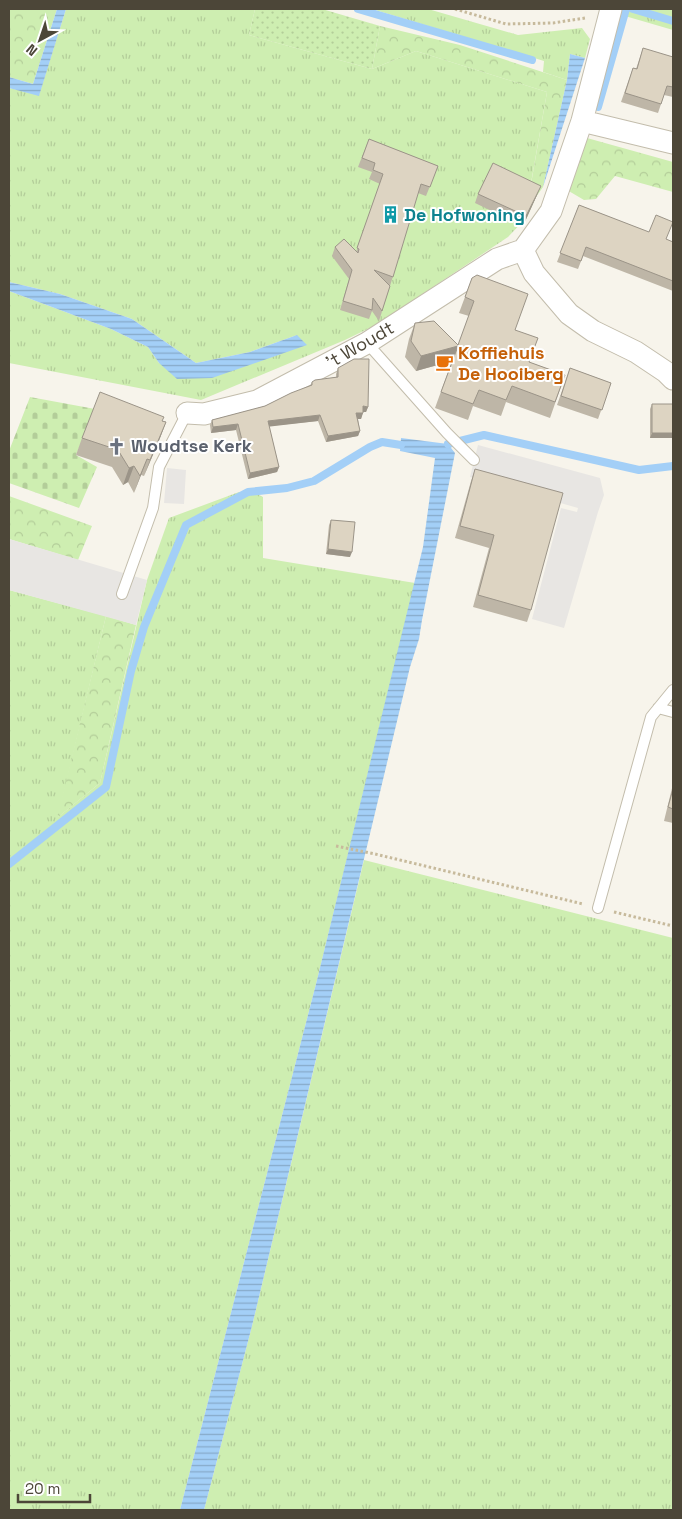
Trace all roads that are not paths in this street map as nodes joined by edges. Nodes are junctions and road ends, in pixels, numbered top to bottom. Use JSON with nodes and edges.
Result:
{"nodes":[{"id":1,"x":610,"y":12,"type":"edge"},
{"id":2,"x":582,"y":121,"type":"junction"},
{"id":3,"x":673,"y":143,"type":"edge"},
{"id":4,"x":523,"y":250,"type":"junction"},
{"id":5,"x":366,"y":343,"type":"junction"},
{"id":6,"x":673,"y":378,"type":"edge"},
{"id":7,"x":187,"y":413,"type":"joint"},
{"id":8,"x":474,"y":460,"type":"dead end"},
{"id":9,"x":122,"y":594,"type":"dead end"},
{"id":10,"x":673,"y":690,"type":"edge"},
{"id":11,"x":658,"y":708,"type":"junction"},
{"id":12,"x":673,"y":712,"type":"edge"},
{"id":13,"x":598,"y":908,"type":"road end"}],
"edges":[{"from":1,"to":2,"type":"street"},
{"from":2,"to":3,"type":"street"},
{"from":2,"to":4,"type":"street"},
{"from":4,"to":5,"type":"street","name":"'t Woudt"},
{"from":4,"to":6,"type":"street"},
{"from":5,"to":7,"type":"street","name":"'t Woudt"},
{"from":5,"to":8,"type":"lane"},
{"from":7,"to":9,"type":"lane"},
{"from":10,"to":11,"type":"lane"},
{"from":11,"to":12,"type":"lane"},
{"from":11,"to":13,"type":"lane"}]}
